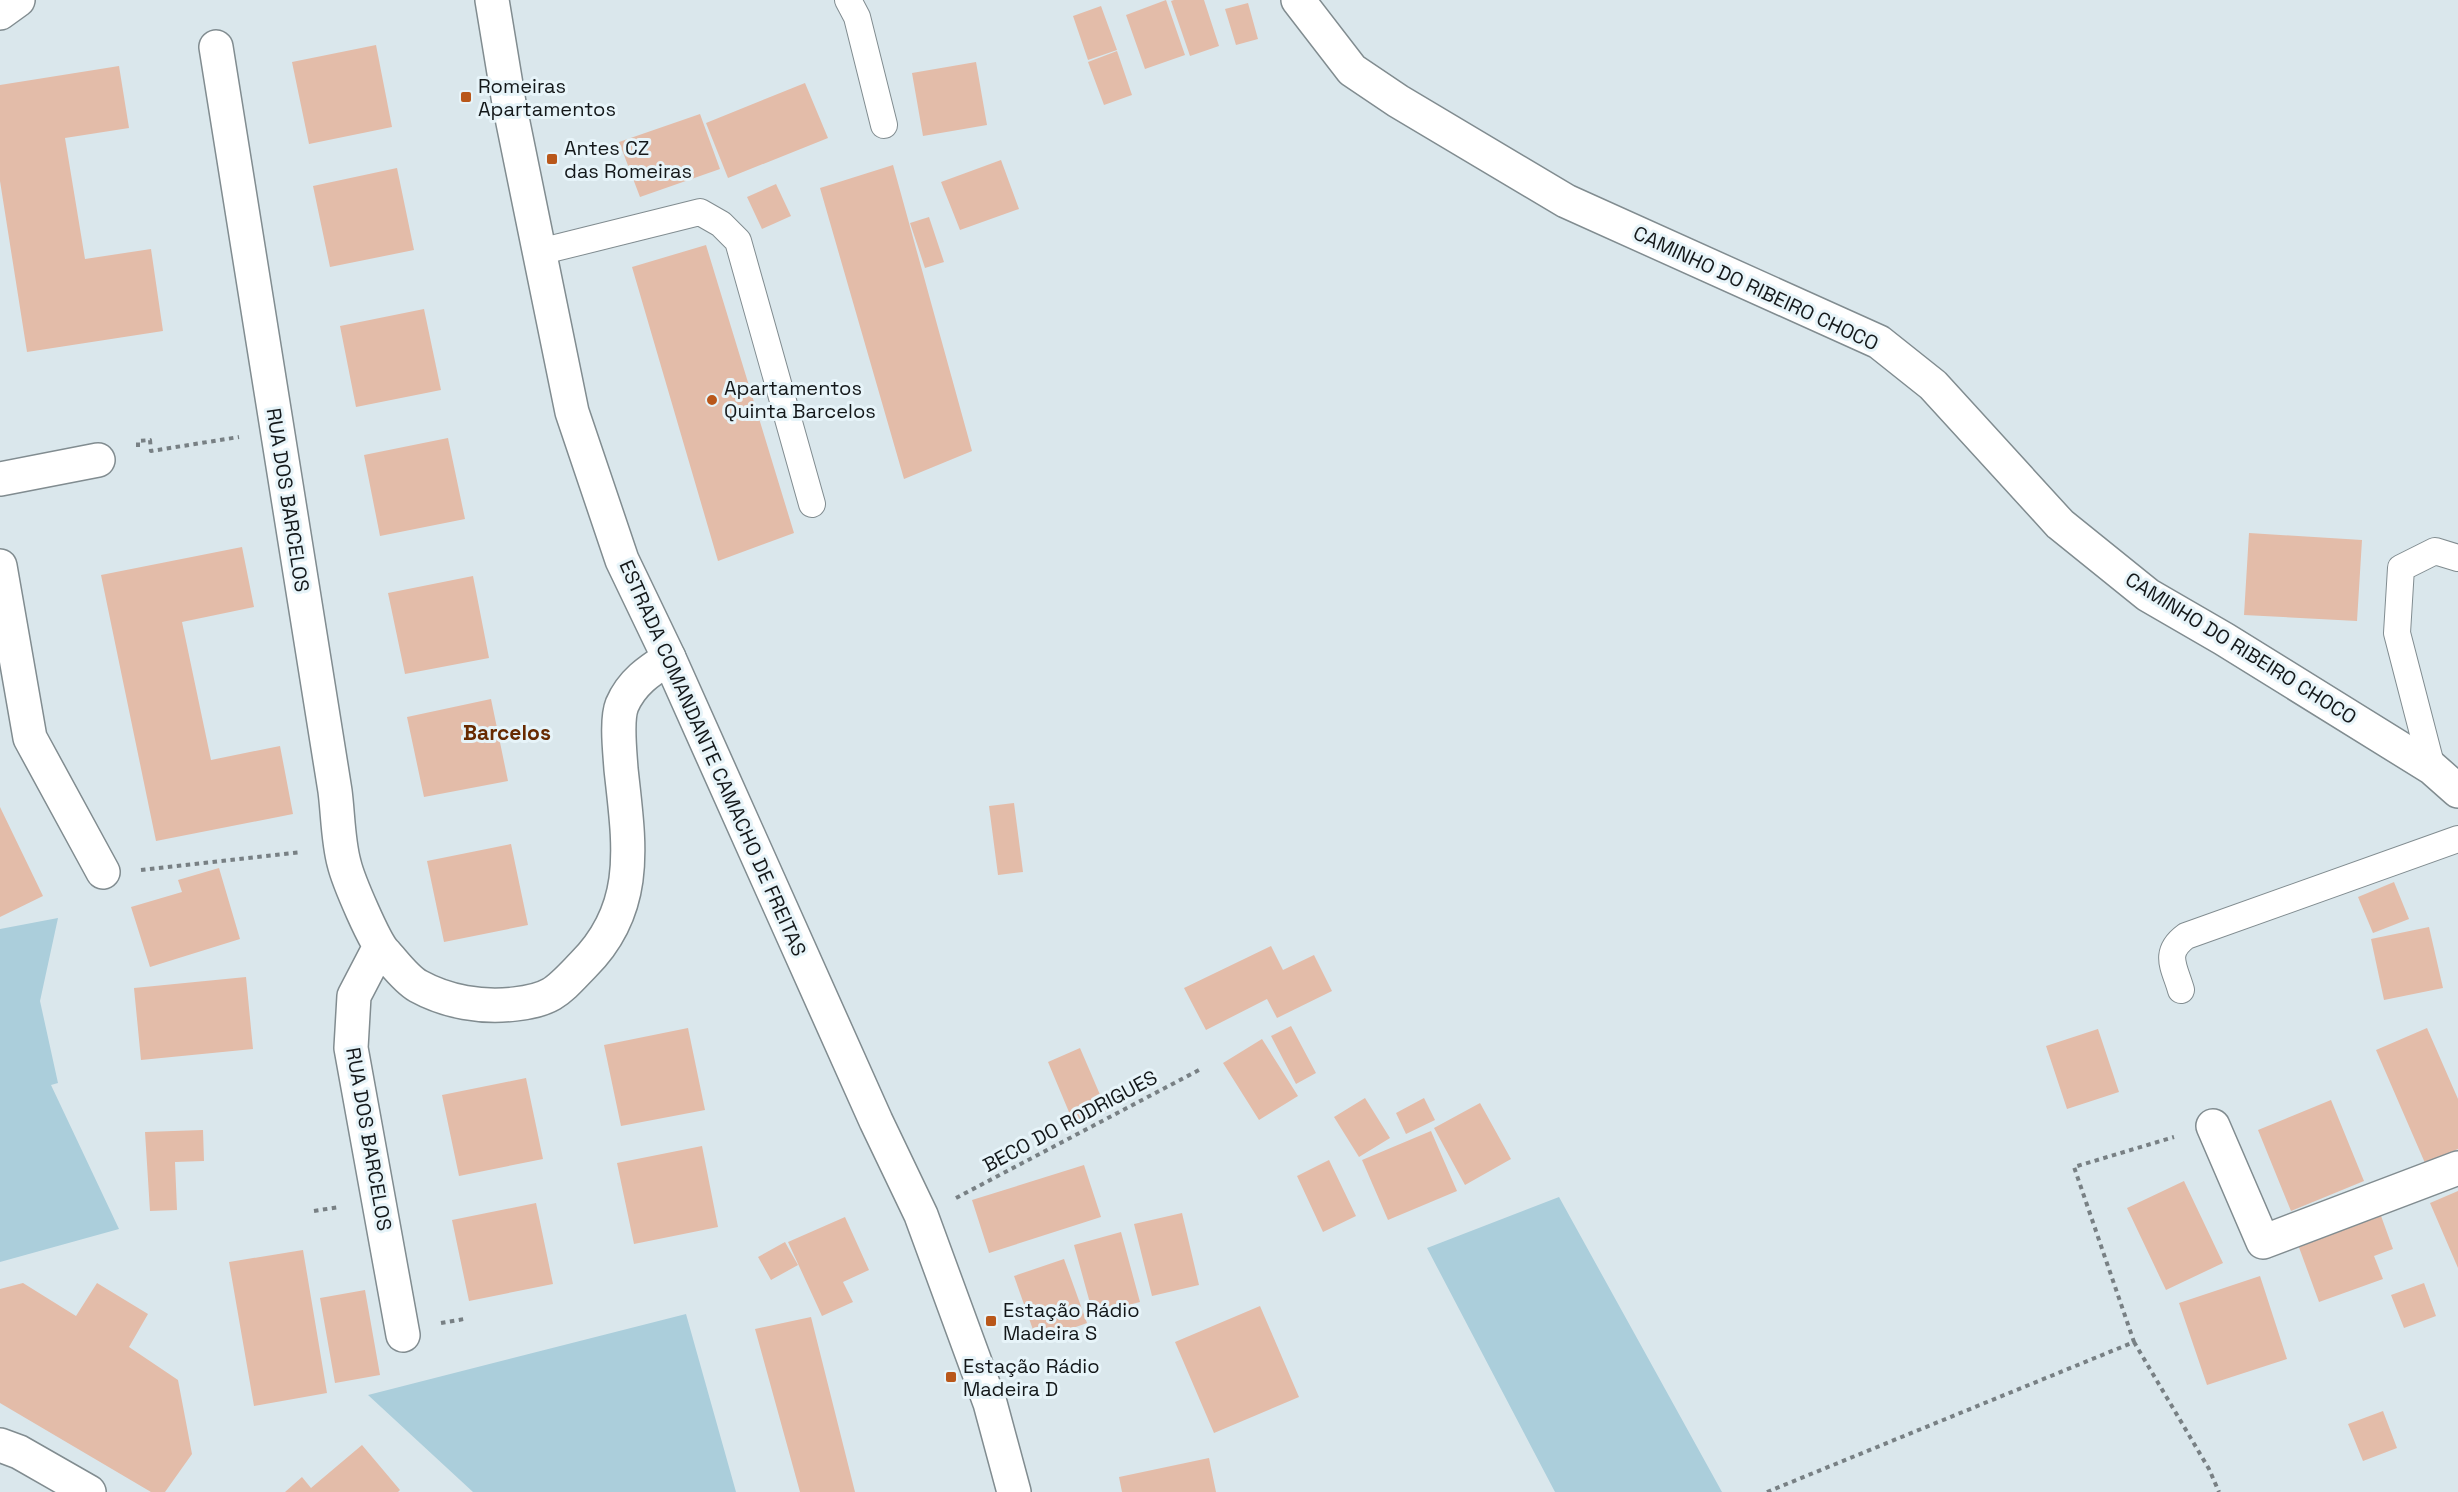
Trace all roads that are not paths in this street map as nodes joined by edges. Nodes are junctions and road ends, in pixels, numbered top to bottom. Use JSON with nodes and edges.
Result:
{"nodes":[{"id":1,"x":18,"y":0,"type":"edge"},
{"id":2,"x":492,"y":0,"type":"edge"},
{"id":3,"x":848,"y":0,"type":"edge"},
{"id":4,"x":1298,"y":0,"type":"edge"},
{"id":5,"x":0,"y":13,"type":"edge"},
{"id":6,"x":216,"y":47,"type":"dead end"},
{"id":7,"x":884,"y":125,"type":"dead end"},
{"id":8,"x":539,"y":252,"type":"junction"},
{"id":9,"x":98,"y":460,"type":"dead end"},
{"id":10,"x":0,"y":479,"type":"edge"},
{"id":11,"x":812,"y":504,"type":"dead end"},
{"id":12,"x":2458,"y":558,"type":"edge"},
{"id":13,"x":0,"y":566,"type":"edge"},
{"id":14,"x":669,"y":658,"type":"junction"},
{"id":15,"x":2432,"y":768,"type":"junction"},
{"id":16,"x":2458,"y":791,"type":"edge"},
{"id":17,"x":2458,"y":839,"type":"edge"},
{"id":18,"x":103,"y":872,"type":"dead end"},
{"id":19,"x":379,"y":948,"type":"junction"},
{"id":20,"x":2181,"y":990,"type":"dead end"},
{"id":21,"x":2213,"y":1126,"type":"road end"},
{"id":22,"x":2458,"y":1168,"type":"edge"},
{"id":23,"x":403,"y":1335,"type":"dead end"},
{"id":24,"x":0,"y":1445,"type":"edge"},
{"id":25,"x":89,"y":1492,"type":"edge"},
{"id":26,"x":1014,"y":1492,"type":"edge"}],
"edges":[{"from":1,"to":5,"type":"street"},
{"from":2,"to":8,"type":"street","name":"ESTRADA COMANDANTE CAMACHO DE FREITAS"},
{"from":3,"to":7,"type":"lane"},
{"from":4,"to":15,"type":"street","name":"CAMINHO DO RIBEIRO CHOCO"},
{"from":6,"to":19,"type":"street","name":"RUA DOS BARCELOS"},
{"from":8,"to":11,"type":"lane"},
{"from":8,"to":14,"type":"street","name":"ESTRADA COMANDANTE CAMACHO DE FREITAS"},
{"from":9,"to":10,"type":"street"},
{"from":12,"to":15,"type":"lane"},
{"from":13,"to":18,"type":"street"},
{"from":14,"to":19,"type":"street","name":"RUA DOS BARCELOS"},
{"from":14,"to":26,"type":"street","name":"ESTRADA COMANDANTE CAMACHO DE FREITAS"},
{"from":15,"to":16,"type":"street","name":"CAMINHO DO RIBEIRO CHOCO"},
{"from":17,"to":20,"type":"lane"},
{"from":19,"to":23,"type":"street","name":"RUA DOS BARCELOS"},
{"from":21,"to":22,"type":"street"},
{"from":24,"to":25,"type":"street"}]}
